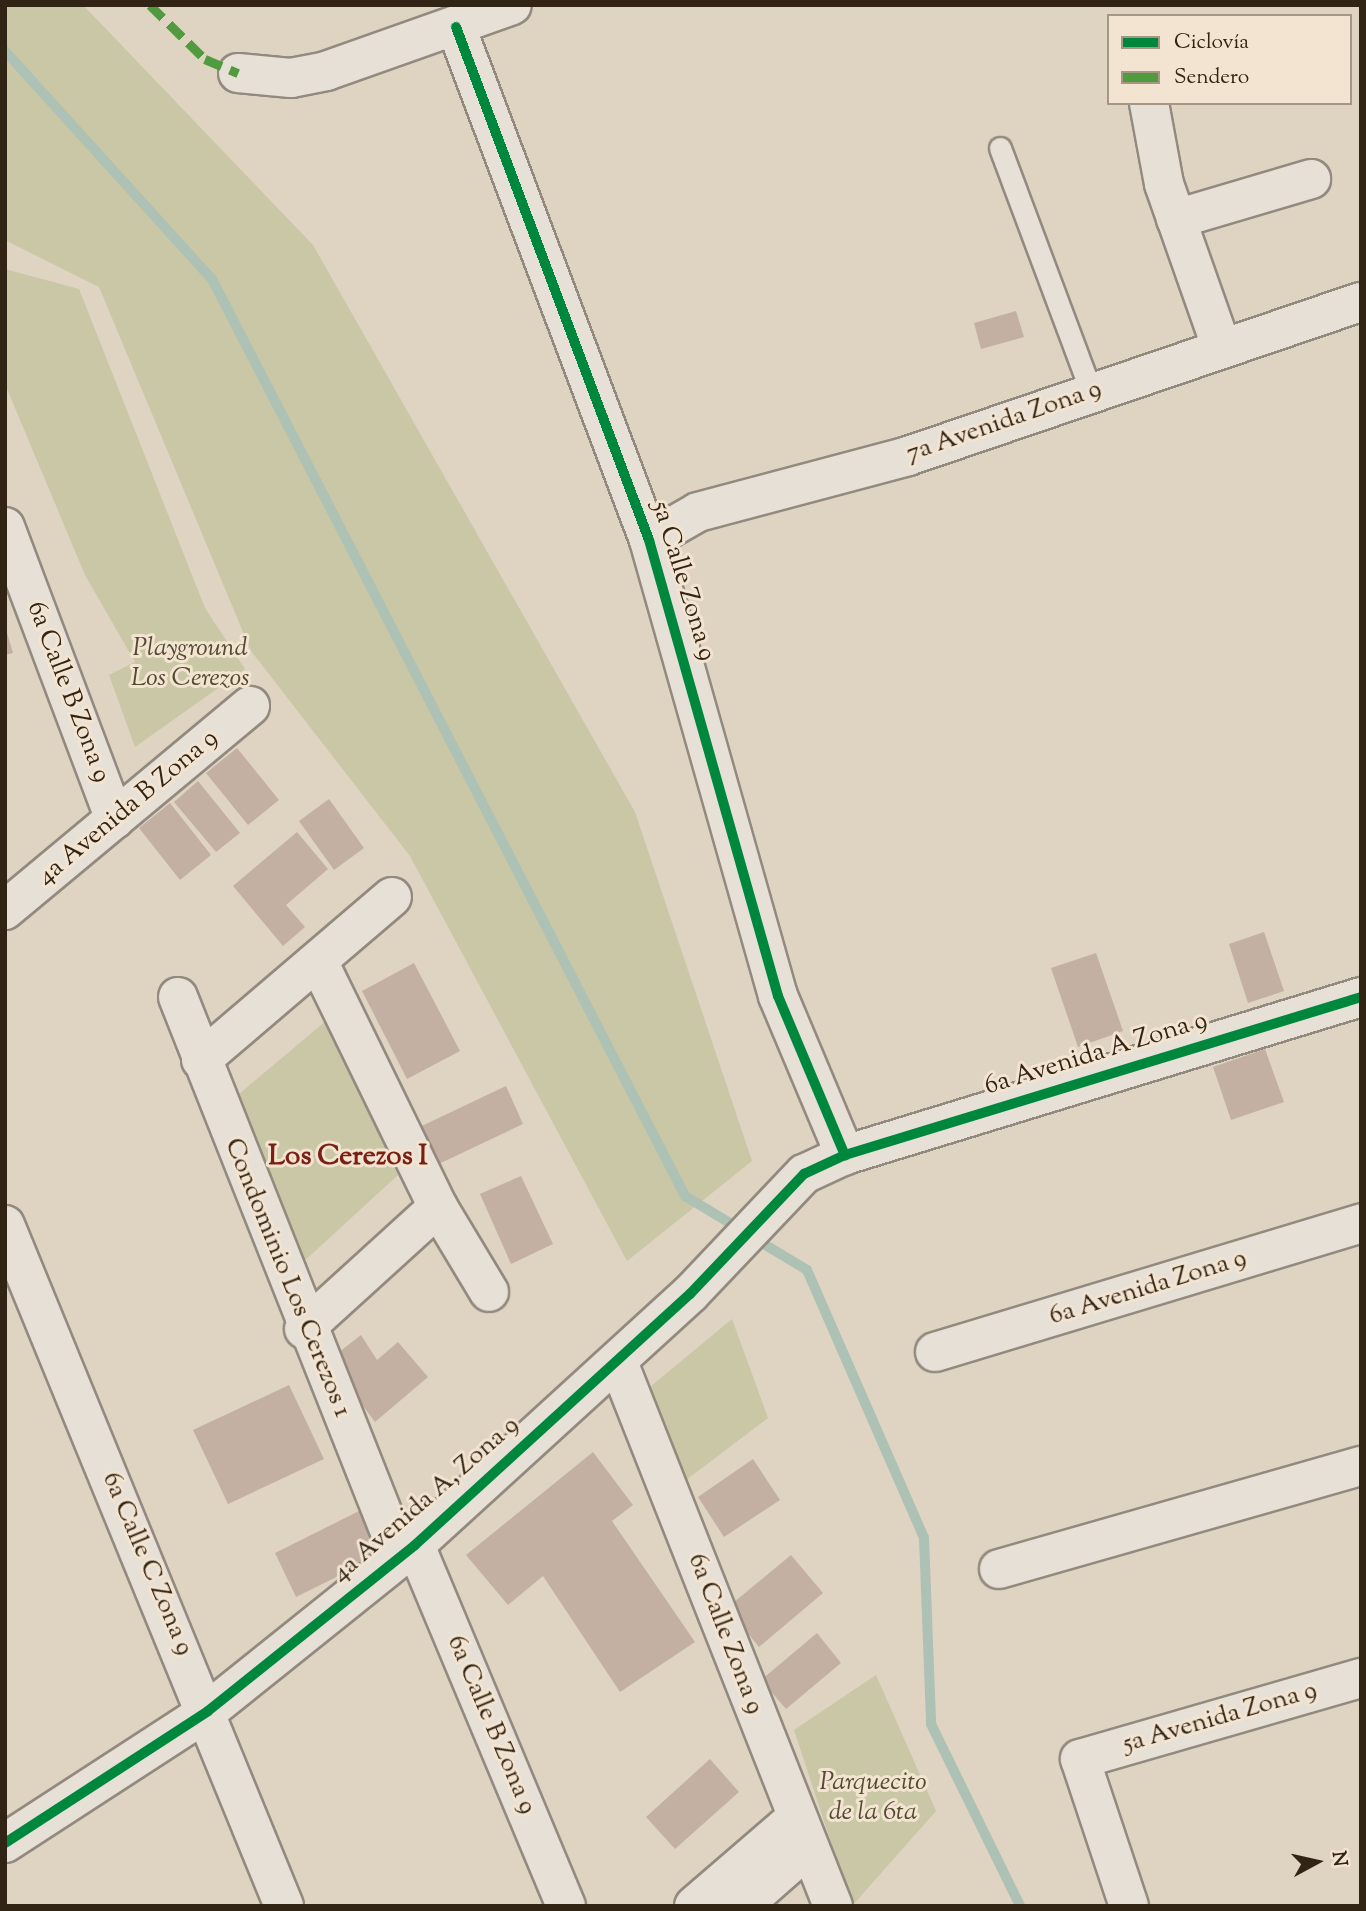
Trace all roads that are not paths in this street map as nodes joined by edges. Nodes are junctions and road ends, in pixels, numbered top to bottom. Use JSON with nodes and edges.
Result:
{"nodes":[{"id":1,"x":512,"y":5,"type":"edge"},
{"id":2,"x":454,"y":16,"type":"edge"},
{"id":3,"x":238,"y":73,"type":"dead end"},
{"id":4,"x":1149,"y":105,"type":"edge"},
{"id":5,"x":1000,"y":148,"type":"dead end"},
{"id":6,"x":1311,"y":179,"type":"dead end"},
{"id":7,"x":1176,"y":219,"type":"junction"},
{"id":8,"x":1361,"y":302,"type":"edge"},
{"id":9,"x":1222,"y":349,"type":"junction"},
{"id":10,"x":1091,"y":391,"type":"junction"},
{"id":11,"x":5,"y":527,"type":"edge"},
{"id":12,"x":649,"y":540,"type":"junction"},
{"id":13,"x":250,"y":706,"type":"dead end"},
{"id":14,"x":115,"y":819,"type":"junction"},
{"id":15,"x":392,"y":897,"type":"dead end"},
{"id":16,"x":5,"y":910,"type":"edge"},
{"id":17,"x":318,"y":961,"type":"junction"},
{"id":18,"x":178,"y":997,"type":"dead end"},
{"id":19,"x":1361,"y":997,"type":"edge"},
{"id":20,"x":201,"y":1059,"type":"junction"},
{"id":21,"x":845,"y":1155,"type":"junction"},
{"id":22,"x":438,"y":1207,"type":"junction"},
{"id":23,"x":1361,"y":1223,"type":"edge"},
{"id":24,"x":5,"y":1225,"type":"edge"},
{"id":25,"x":489,"y":1292,"type":"dead end"},
{"id":26,"x":304,"y":1329,"type":"junction"},
{"id":27,"x":935,"y":1352,"type":"dead end"},
{"id":28,"x":618,"y":1362,"type":"junction"},
{"id":29,"x":1361,"y":1466,"type":"edge"},
{"id":30,"x":407,"y":1551,"type":"junction"},
{"id":31,"x":999,"y":1569,"type":"dead end"},
{"id":32,"x":1361,"y":1678,"type":"edge"},
{"id":33,"x":208,"y":1711,"type":"junction"},
{"id":34,"x":803,"y":1832,"type":"junction"},
{"id":35,"x":5,"y":1843,"type":"edge"},
{"id":36,"x":284,"y":1906,"type":"edge"},
{"id":37,"x":566,"y":1906,"type":"edge"},
{"id":38,"x":694,"y":1906,"type":"edge"},
{"id":39,"x":742,"y":1906,"type":"edge"},
{"id":40,"x":833,"y":1906,"type":"edge"},
{"id":41,"x":1129,"y":1906,"type":"edge"}],
"edges":[{"from":1,"to":2,"type":"street"},
{"from":2,"to":3,"type":"street"},
{"from":2,"to":12,"type":"street","name":"5a Calle Zona 9"},
{"from":4,"to":7,"type":"street"},
{"from":5,"to":10,"type":"lane"},
{"from":6,"to":7,"type":"street"},
{"from":7,"to":9,"type":"street"},
{"from":8,"to":9,"type":"street","name":"7a Avenida Zona 9"},
{"from":9,"to":10,"type":"street","name":"7a Avenida Zona 9"},
{"from":10,"to":12,"type":"street","name":"7a Avenida Zona 9"},
{"from":11,"to":14,"type":"street","name":"6a Calle B Zona 9"},
{"from":12,"to":21,"type":"street","name":"5a Calle Zona 9"},
{"from":13,"to":14,"type":"street","name":"4a Avenida B Zona 9"},
{"from":14,"to":16,"type":"street","name":"4a Avenida B Zona 9"},
{"from":15,"to":17,"type":"street"},
{"from":17,"to":20,"type":"street"},
{"from":17,"to":22,"type":"street"},
{"from":18,"to":20,"type":"street","name":"Condominio Los Cerezos 1"},
{"from":19,"to":21,"type":"street","name":"6a Avenida A Zona 9"},
{"from":20,"to":26,"type":"street","name":"Condominio Los Cerezos 1"},
{"from":21,"to":28,"type":"street","name":"4a Avenida A, Zona 9"},
{"from":22,"to":25,"type":"street"},
{"from":22,"to":26,"type":"street"},
{"from":23,"to":27,"type":"street","name":"6a Avenida Zona 9"},
{"from":24,"to":33,"type":"street","name":"6a Calle C Zona 9"},
{"from":26,"to":30,"type":"street","name":"Condominio Los Cerezos 1"},
{"from":28,"to":30,"type":"street","name":"4a Avenida A, Zona 9"},
{"from":28,"to":34,"type":"street","name":"6a Calle Zona 9"},
{"from":29,"to":31,"type":"street"},
{"from":30,"to":33,"type":"street","name":"4a Avenida A, Zona 9"},
{"from":30,"to":37,"type":"street","name":"6a Calle B Zona 9"},
{"from":32,"to":41,"type":"street","name":"5a Avenida Zona 9"},
{"from":33,"to":35,"type":"street","name":"4a Avenida A, Zona 9"},
{"from":33,"to":36,"type":"street","name":"6a Calle C Zona 9"},
{"from":34,"to":38,"type":"street"},
{"from":34,"to":39,"type":"street"},
{"from":34,"to":40,"type":"street","name":"6a Calle Zona 9"}]}
